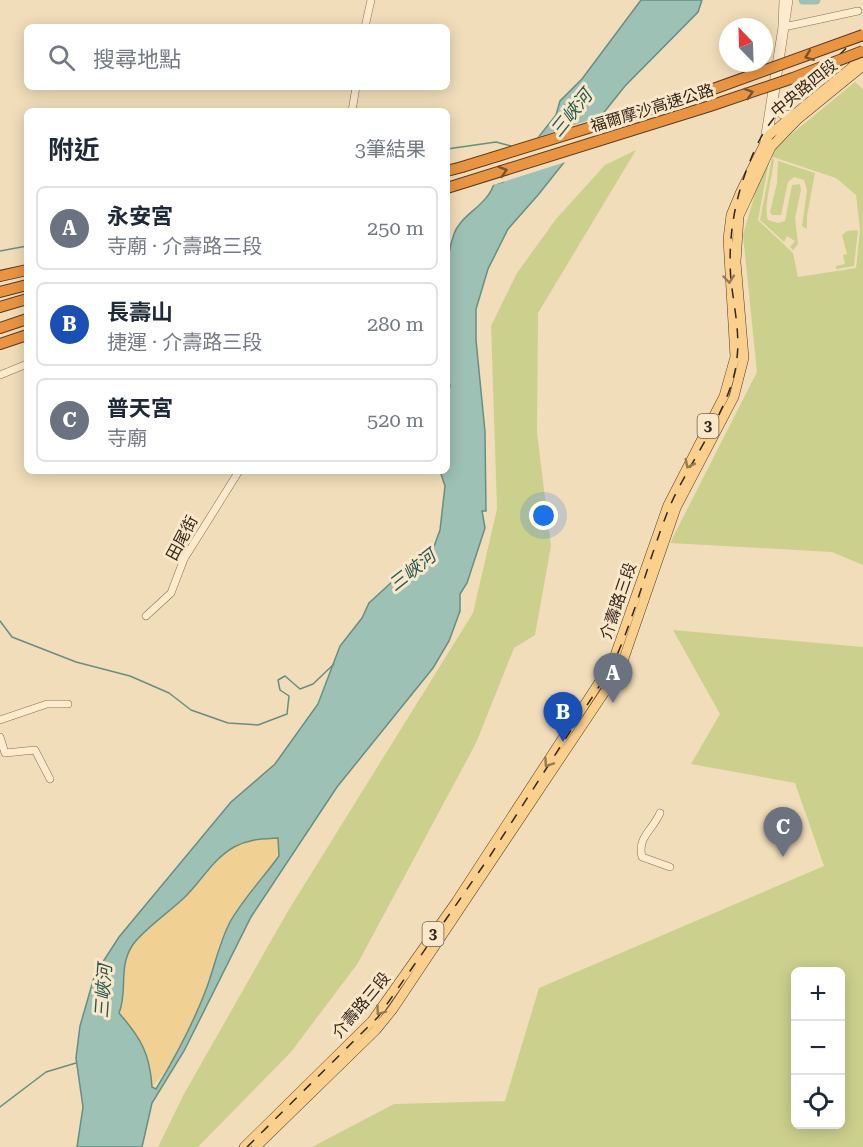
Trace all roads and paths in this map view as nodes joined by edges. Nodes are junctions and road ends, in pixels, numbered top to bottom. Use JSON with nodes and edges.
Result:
{"nodes":[{"id":1,"x":371,"y":0,"type":"edge"},
{"id":2,"x":783,"y":0,"type":"edge"},
{"id":3,"x":789,"y":0,"type":"edge"},
{"id":4,"x":785,"y":11,"type":"junction"},
{"id":5,"x":858,"y":11,"type":"dead end"},
{"id":6,"x":366,"y":24,"type":"edge"},
{"id":7,"x":784,"y":27,"type":"junction"},
{"id":8,"x":863,"y":35,"type":"edge"},
{"id":9,"x":863,"y":53,"type":"edge"},
{"id":10,"x":863,"y":66,"type":"edge"},
{"id":11,"x":356,"y":90,"type":"edge"},
{"id":12,"x":775,"y":103,"type":"junction"},
{"id":13,"x":352,"y":108,"type":"edge"},
{"id":14,"x":795,"y":113,"type":"junction"},
{"id":15,"x":768,"y":142,"type":"junction"},
{"id":16,"x":450,"y":170,"type":"edge"},
{"id":17,"x":450,"y":187,"type":"edge"},
{"id":18,"x":24,"y":271,"type":"edge"},
{"id":19,"x":0,"y":276,"type":"edge"},
{"id":20,"x":24,"y":286,"type":"edge"},
{"id":21,"x":0,"y":292,"type":"edge"},
{"id":22,"x":24,"y":300,"type":"edge"},
{"id":23,"x":0,"y":307,"type":"edge"},
{"id":24,"x":24,"y":320,"type":"edge"},
{"id":25,"x":0,"y":328,"type":"edge"},
{"id":26,"x":24,"y":336,"type":"edge"},
{"id":27,"x":0,"y":344,"type":"edge"},
{"id":28,"x":24,"y":365,"type":"edge"},
{"id":29,"x":0,"y":375,"type":"edge"},
{"id":30,"x":237,"y":474,"type":"edge"},
{"id":31,"x":147,"y":616,"type":"dead end"},
{"id":32,"x":68,"y":704,"type":"dead end"},
{"id":33,"x":0,"y":720,"type":"edge"},
{"id":34,"x":0,"y":737,"type":"edge"},
{"id":35,"x":50,"y":779,"type":"dead end"},
{"id":36,"x":660,"y":813,"type":"dead end"},
{"id":37,"x":670,"y":867,"type":"dead end"},
{"id":38,"x":244,"y":1147,"type":"edge"},
{"id":39,"x":255,"y":1147,"type":"edge"}],
"edges":[{"from":1,"to":6,"type":"street"},
{"from":2,"to":4,"type":"street"},
{"from":3,"to":4,"type":"street"},
{"from":4,"to":7,"type":"street"},
{"from":5,"to":7,"type":"street"},
{"from":7,"to":12,"type":"street"},
{"from":7,"to":15,"type":"street"},
{"from":8,"to":16,"type":"highway","name":"福爾摩沙高速公路","one_way":true,"bridge":true},
{"from":9,"to":14,"type":"main road","name":"中央路四段","number":"3"},
{"from":17,"to":9,"type":"highway","name":"福爾摩沙高速公路","number":"3","one_way":true,"bridge":true},
{"from":10,"to":15,"type":"main road","name":"中央路四段","number":"3"},
{"from":11,"to":13,"type":"street"},
{"from":12,"to":14,"type":"street"},
{"from":12,"to":15,"type":"street"},
{"from":14,"to":15,"type":"main road","name":"中央路四段","number":"3"},
{"from":15,"to":38,"type":"main road","name":"介壽路三段","number":"3","one_way":true},
{"from":15,"to":39,"type":"main road","name":"介壽路三段","number":"3"},
{"from":18,"to":19,"type":"highway"},
{"from":20,"to":21,"type":"highway"},
{"from":22,"to":23,"type":"highway"},
{"from":24,"to":25,"type":"highway"},
{"from":26,"to":27,"type":"highway"},
{"from":28,"to":29,"type":"street"},
{"from":30,"to":31,"type":"street","name":"田尾街"},
{"from":32,"to":33,"type":"street"},
{"from":34,"to":35,"type":"street"},
{"from":36,"to":37,"type":"street"}]}
